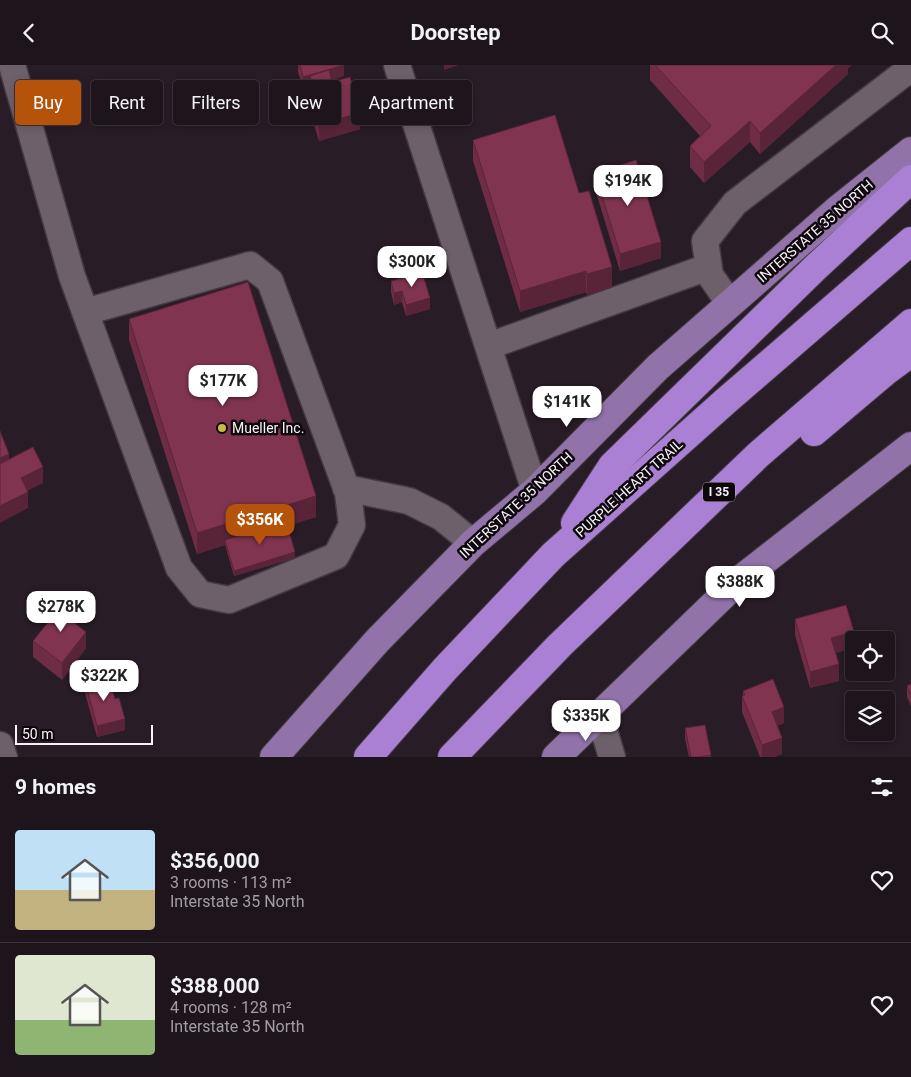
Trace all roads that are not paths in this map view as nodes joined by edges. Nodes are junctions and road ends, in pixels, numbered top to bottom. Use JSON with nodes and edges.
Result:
{"nodes":[{"id":1,"x":12,"y":65,"type":"edge"},
{"id":2,"x":397,"y":65,"type":"edge"},
{"id":3,"x":911,"y":68,"type":"edge"},
{"id":4,"x":911,"y":151,"type":"edge"},
{"id":5,"x":911,"y":179,"type":"edge"},
{"id":6,"x":911,"y":241,"type":"edge"},
{"id":7,"x":708,"y":267,"type":"junction"},
{"id":8,"x":730,"y":304,"type":"junction"},
{"id":9,"x":85,"y":312,"type":"junction"},
{"id":10,"x":911,"y":323,"type":"edge"},
{"id":11,"x":489,"y":346,"type":"junction"},
{"id":12,"x":911,"y":353,"type":"edge"},
{"id":13,"x":911,"y":445,"type":"edge"},
{"id":14,"x":346,"y":488,"type":"junction"},
{"id":15,"x":535,"y":491,"type":"junction"},
{"id":16,"x":473,"y":543,"type":"junction"},
{"id":17,"x":553,"y":555,"type":"junction"},
{"id":18,"x":534,"y":671,"type":"junction"},
{"id":19,"x":599,"y":714,"type":"junction"},
{"id":20,"x":0,"y":745,"type":"edge"},
{"id":21,"x":4,"y":757,"type":"edge"},
{"id":22,"x":274,"y":757,"type":"edge"},
{"id":23,"x":368,"y":757,"type":"edge"},
{"id":24,"x":452,"y":757,"type":"edge"},
{"id":25,"x":556,"y":757,"type":"edge"},
{"id":26,"x":612,"y":757,"type":"edge"}],
"edges":[{"from":1,"to":9,"type":"street"},
{"from":2,"to":11,"type":"street"},
{"from":3,"to":7,"type":"street"},
{"from":4,"to":8,"type":"main road","name":"INTERSTATE 35 NORTH"},
{"from":5,"to":17,"type":"highway"},
{"from":6,"to":17,"type":"highway","name":"PURPLE HEART TRAIL"},
{"from":7,"to":8,"type":"street"},
{"from":7,"to":11,"type":"street"},
{"from":8,"to":15,"type":"main road","name":"INTERSTATE 35 NORTH"},
{"from":9,"to":14,"type":"street"},
{"from":9,"to":14,"type":"street"},
{"from":10,"to":18,"type":"highway","number":"I 35"},
{"from":11,"to":15,"type":"street"},
{"from":12,"to":18,"type":"highway"},
{"from":13,"to":19,"type":"main road"},
{"from":14,"to":16,"type":"street"},
{"from":15,"to":16,"type":"main road","name":"INTERSTATE 35 NORTH"},
{"from":16,"to":22,"type":"main road","name":"INTERSTATE 35 NORTH"},
{"from":17,"to":23,"type":"highway","name":"PURPLE HEART TRAIL"},
{"from":18,"to":24,"type":"highway","number":"I 35"},
{"from":19,"to":25,"type":"main road"},
{"from":19,"to":26,"type":"street"},
{"from":20,"to":21,"type":"street"}]}
